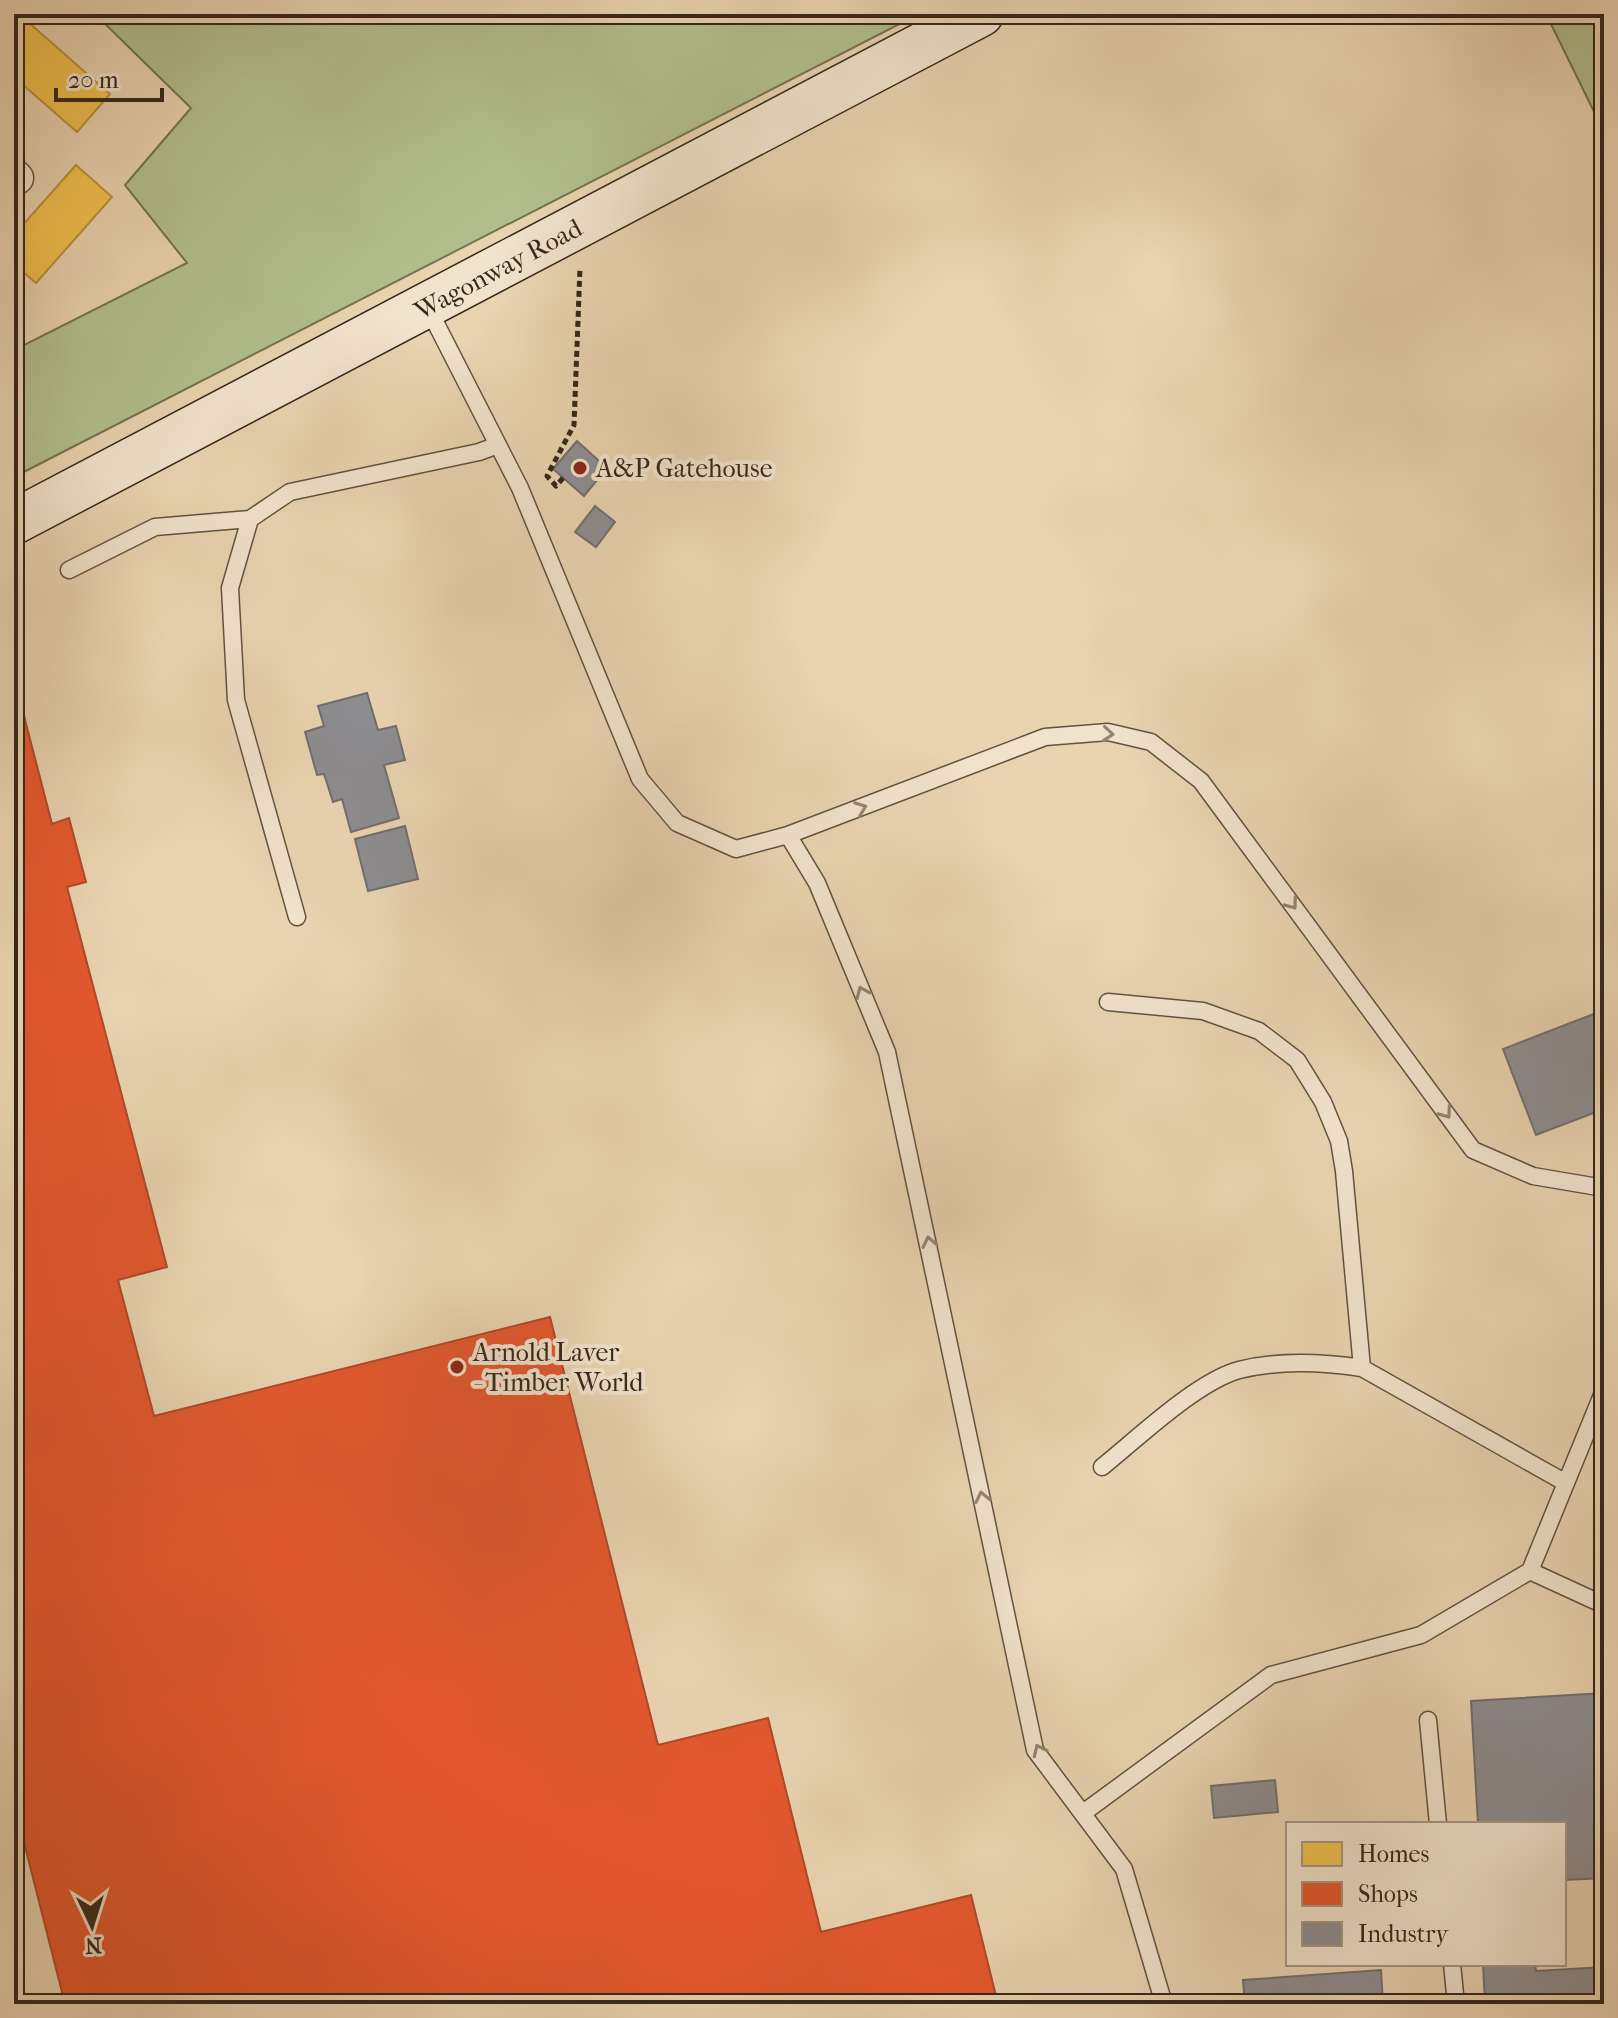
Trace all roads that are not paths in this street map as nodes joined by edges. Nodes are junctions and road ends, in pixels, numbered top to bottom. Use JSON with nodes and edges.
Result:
{"nodes":[{"id":1,"x":981,"y":14,"type":"edge"},
{"id":2,"x":427,"y":307,"type":"junction"},
{"id":3,"x":498,"y":445,"type":"junction"},
{"id":4,"x":250,"y":519,"type":"junction"},
{"id":5,"x":14,"y":522,"type":"edge"},
{"id":6,"x":69,"y":570,"type":"dead end"},
{"id":7,"x":788,"y":835,"type":"junction"},
{"id":8,"x":297,"y":917,"type":"dead end"},
{"id":9,"x":1108,"y":1002,"type":"dead end"},
{"id":10,"x":1604,"y":1188,"type":"edge"},
{"id":11,"x":1362,"y":1368,"type":"junction"},
{"id":12,"x":1604,"y":1390,"type":"edge"},
{"id":13,"x":1102,"y":1467,"type":"dead end"},
{"id":14,"x":1566,"y":1483,"type":"junction"},
{"id":15,"x":1530,"y":1571,"type":"junction"},
{"id":16,"x":1604,"y":1605,"type":"edge"},
{"id":17,"x":1428,"y":1720,"type":"dead end"},
{"id":18,"x":1083,"y":1813,"type":"junction"},
{"id":19,"x":1438,"y":1822,"type":"edge"},
{"id":20,"x":1452,"y":1966,"type":"edge"},
{"id":21,"x":1164,"y":2004,"type":"edge"},
{"id":22,"x":1456,"y":2004,"type":"edge"}],
"edges":[{"from":1,"to":2,"type":"main road","name":"Wagonway Road"},
{"from":2,"to":3,"type":"lane"},
{"from":2,"to":5,"type":"main road","name":"Wagonway Road"},
{"from":3,"to":4,"type":"lane"},
{"from":3,"to":7,"type":"lane"},
{"from":4,"to":6,"type":"lane"},
{"from":4,"to":8,"type":"lane"},
{"from":7,"to":10,"type":"lane","one_way":true},
{"from":18,"to":7,"type":"lane","one_way":true},
{"from":9,"to":11,"type":"lane"},
{"from":11,"to":13,"type":"lane"},
{"from":11,"to":14,"type":"lane"},
{"from":12,"to":14,"type":"lane"},
{"from":14,"to":15,"type":"lane"},
{"from":15,"to":16,"type":"lane"},
{"from":15,"to":18,"type":"lane"},
{"from":17,"to":19,"type":"lane"},
{"from":18,"to":21,"type":"lane"},
{"from":20,"to":22,"type":"lane"}]}
